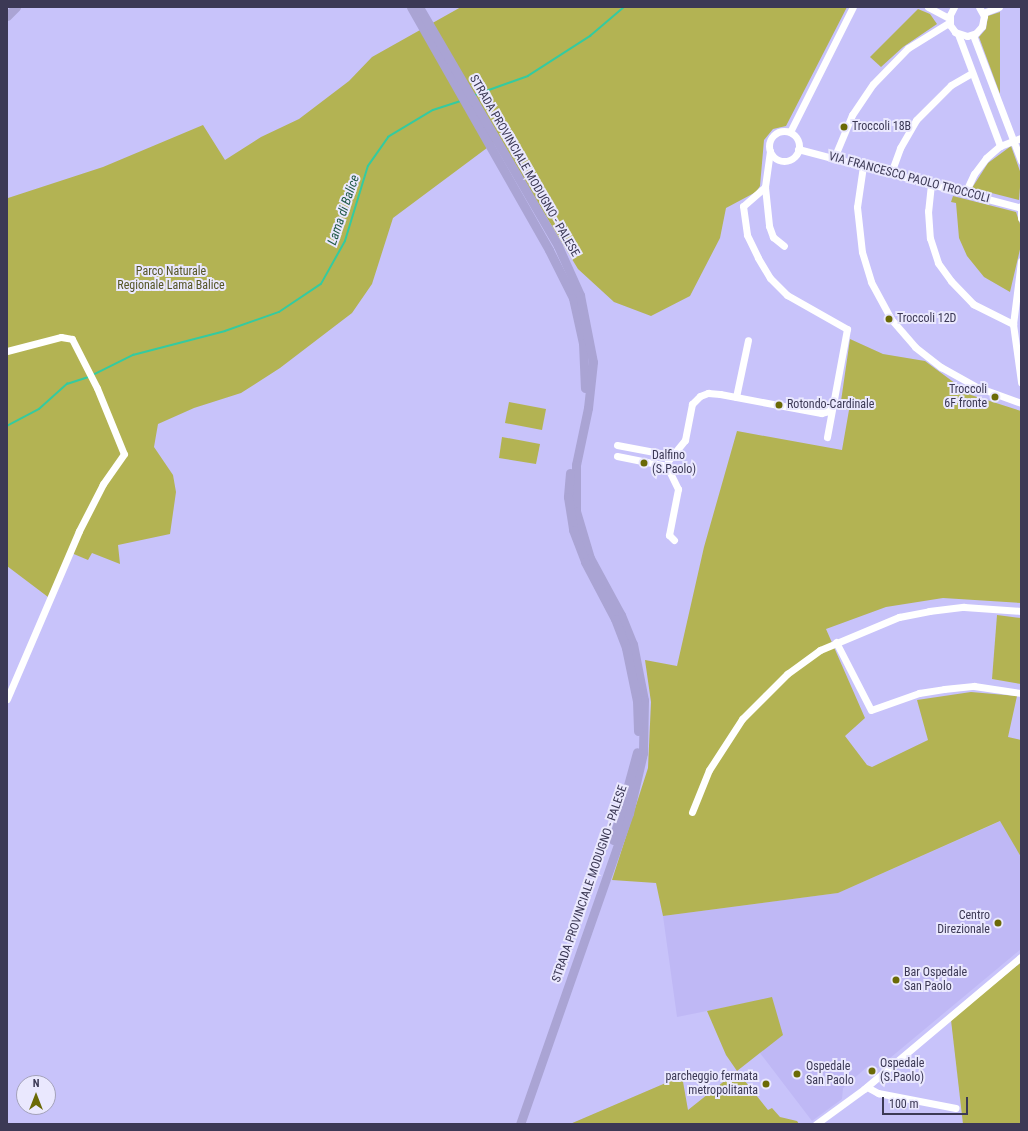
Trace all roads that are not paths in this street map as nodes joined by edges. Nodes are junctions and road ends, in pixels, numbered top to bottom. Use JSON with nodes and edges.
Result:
{"nodes":[{"id":1,"x":16,"y":7,"type":"edge"},
{"id":2,"x":411,"y":7,"type":"edge"},
{"id":3,"x":419,"y":7,"type":"edge"},
{"id":4,"x":853,"y":7,"type":"edge"},
{"id":5,"x":928,"y":7,"type":"edge"},
{"id":6,"x":954,"y":7,"type":"edge"},
{"id":7,"x":999,"y":7,"type":"edge"},
{"id":8,"x":981,"y":10,"type":"edge"},
{"id":9,"x":7,"y":16,"type":"edge"},
{"id":10,"x":949,"y":20,"type":"junction"},
{"id":11,"x":958,"y":34,"type":"junction"},
{"id":12,"x":973,"y":35,"type":"junction"},
{"id":13,"x":433,"y":37,"type":"junction"},
{"id":14,"x":972,"y":73,"type":"junction"},
{"id":15,"x":790,"y":132,"type":"junction"},
{"id":16,"x":1021,"y":138,"type":"edge"},
{"id":17,"x":1013,"y":140,"type":"junction"},
{"id":18,"x":1000,"y":146,"type":"junction"},
{"id":19,"x":798,"y":149,"type":"junction"},
{"id":20,"x":499,"y":151,"type":"junction"},
{"id":21,"x":770,"y":151,"type":"junction"},
{"id":22,"x":834,"y":158,"type":"junction"},
{"id":23,"x":1021,"y":161,"type":"edge"},
{"id":24,"x":863,"y":166,"type":"junction"},
{"id":25,"x":891,"y":174,"type":"junction"},
{"id":26,"x":931,"y":184,"type":"junction"},
{"id":27,"x":765,"y":187,"type":"junction"},
{"id":28,"x":965,"y":193,"type":"junction"},
{"id":29,"x":1021,"y":207,"type":"edge"},
{"id":30,"x":1021,"y":218,"type":"edge"},
{"id":31,"x":784,"y":246,"type":"dead end"},
{"id":32,"x":1021,"y":261,"type":"edge"},
{"id":33,"x":1012,"y":324,"type":"junction"},
{"id":34,"x":748,"y":340,"type":"dead end"},
{"id":35,"x":7,"y":351,"type":"edge"},
{"id":36,"x":1021,"y":382,"type":"edge"},
{"id":37,"x":736,"y":397,"type":"junction"},
{"id":38,"x":1021,"y":403,"type":"edge"},
{"id":39,"x":833,"y":405,"type":"junction"},
{"id":40,"x":827,"y":437,"type":"dead end"},
{"id":41,"x":617,"y":444,"type":"dead end"},
{"id":42,"x":670,"y":455,"type":"junction"},
{"id":43,"x":617,"y":456,"type":"dead end"},
{"id":44,"x":667,"y":466,"type":"junction"},
{"id":45,"x":674,"y":540,"type":"dead end"},
{"id":46,"x":1021,"y":612,"type":"edge"},
{"id":47,"x":836,"y":642,"type":"junction"},
{"id":48,"x":1021,"y":693,"type":"edge"},
{"id":49,"x":7,"y":699,"type":"edge"},
{"id":50,"x":692,"y":812,"type":"dead end"},
{"id":51,"x":1021,"y":957,"type":"edge"},
{"id":52,"x":866,"y":1086,"type":"junction"},
{"id":53,"x":956,"y":1108,"type":"dead end"},
{"id":54,"x":514,"y":1124,"type":"edge"},
{"id":55,"x":520,"y":1124,"type":"edge"},
{"id":56,"x":816,"y":1124,"type":"edge"}],
"edges":[{"from":1,"to":9,"type":"main road"},
{"from":2,"to":13,"type":"main road","name":"STRADA PROVINCIALE MODUGNO - PALESE"},
{"from":3,"to":13,"type":"main road","name":"STRADA PROVINCIALE MODUGNO - PALESE"},
{"from":4,"to":15,"type":"street"},
{"from":5,"to":10,"type":"street"},
{"from":6,"to":10,"type":"street"},
{"from":7,"to":8,"type":"street"},
{"from":8,"to":12,"type":"street"},
{"from":10,"to":11,"type":"street"},
{"from":10,"to":22,"type":"street"},
{"from":11,"to":12,"type":"street"},
{"from":11,"to":14,"type":"street"},
{"from":12,"to":17,"type":"street"},
{"from":13,"to":20,"type":"main road","name":"STRADA PROVINCIALE MODUGNO - PALESE"},
{"from":14,"to":18,"type":"street"},
{"from":14,"to":25,"type":"street"},
{"from":15,"to":19,"type":"street"},
{"from":15,"to":21,"type":"street"},
{"from":16,"to":17,"type":"street"},
{"from":17,"to":18,"type":"street"},
{"from":17,"to":23,"type":"street"},
{"from":18,"to":28,"type":"street"},
{"from":19,"to":21,"type":"street"},
{"from":19,"to":22,"type":"street","name":"VIA FRANCESCO PAOLO TROCCOLI"},
{"from":20,"to":54,"type":"main road","name":"STRADA PROVINCIALE MODUGNO - PALESE"},
{"from":20,"to":55,"type":"main road","name":"STRADA PROVINCIALE MODUGNO - PALESE"},
{"from":21,"to":27,"type":"street"},
{"from":22,"to":24,"type":"street","name":"VIA FRANCESCO PAOLO TROCCOLI"},
{"from":24,"to":25,"type":"street","name":"VIA FRANCESCO PAOLO TROCCOLI"},
{"from":24,"to":38,"type":"street"},
{"from":25,"to":26,"type":"street","name":"VIA FRANCESCO PAOLO TROCCOLI"},
{"from":26,"to":28,"type":"street","name":"VIA FRANCESCO PAOLO TROCCOLI"},
{"from":26,"to":33,"type":"street"},
{"from":27,"to":31,"type":"street"},
{"from":27,"to":39,"type":"street"},
{"from":28,"to":29,"type":"street","name":"VIA FRANCESCO PAOLO TROCCOLI"},
{"from":29,"to":30,"type":"street"},
{"from":32,"to":33,"type":"street"},
{"from":33,"to":36,"type":"street"},
{"from":34,"to":37,"type":"street"},
{"from":35,"to":49,"type":"street"},
{"from":37,"to":39,"type":"street"},
{"from":37,"to":42,"type":"street"},
{"from":39,"to":40,"type":"street"},
{"from":41,"to":42,"type":"street"},
{"from":42,"to":44,"type":"street"},
{"from":43,"to":44,"type":"street"},
{"from":44,"to":45,"type":"street"},
{"from":46,"to":47,"type":"street"},
{"from":47,"to":48,"type":"street"},
{"from":47,"to":50,"type":"street"},
{"from":51,"to":52,"type":"street"},
{"from":52,"to":53,"type":"street"},
{"from":52,"to":56,"type":"street"}]}
